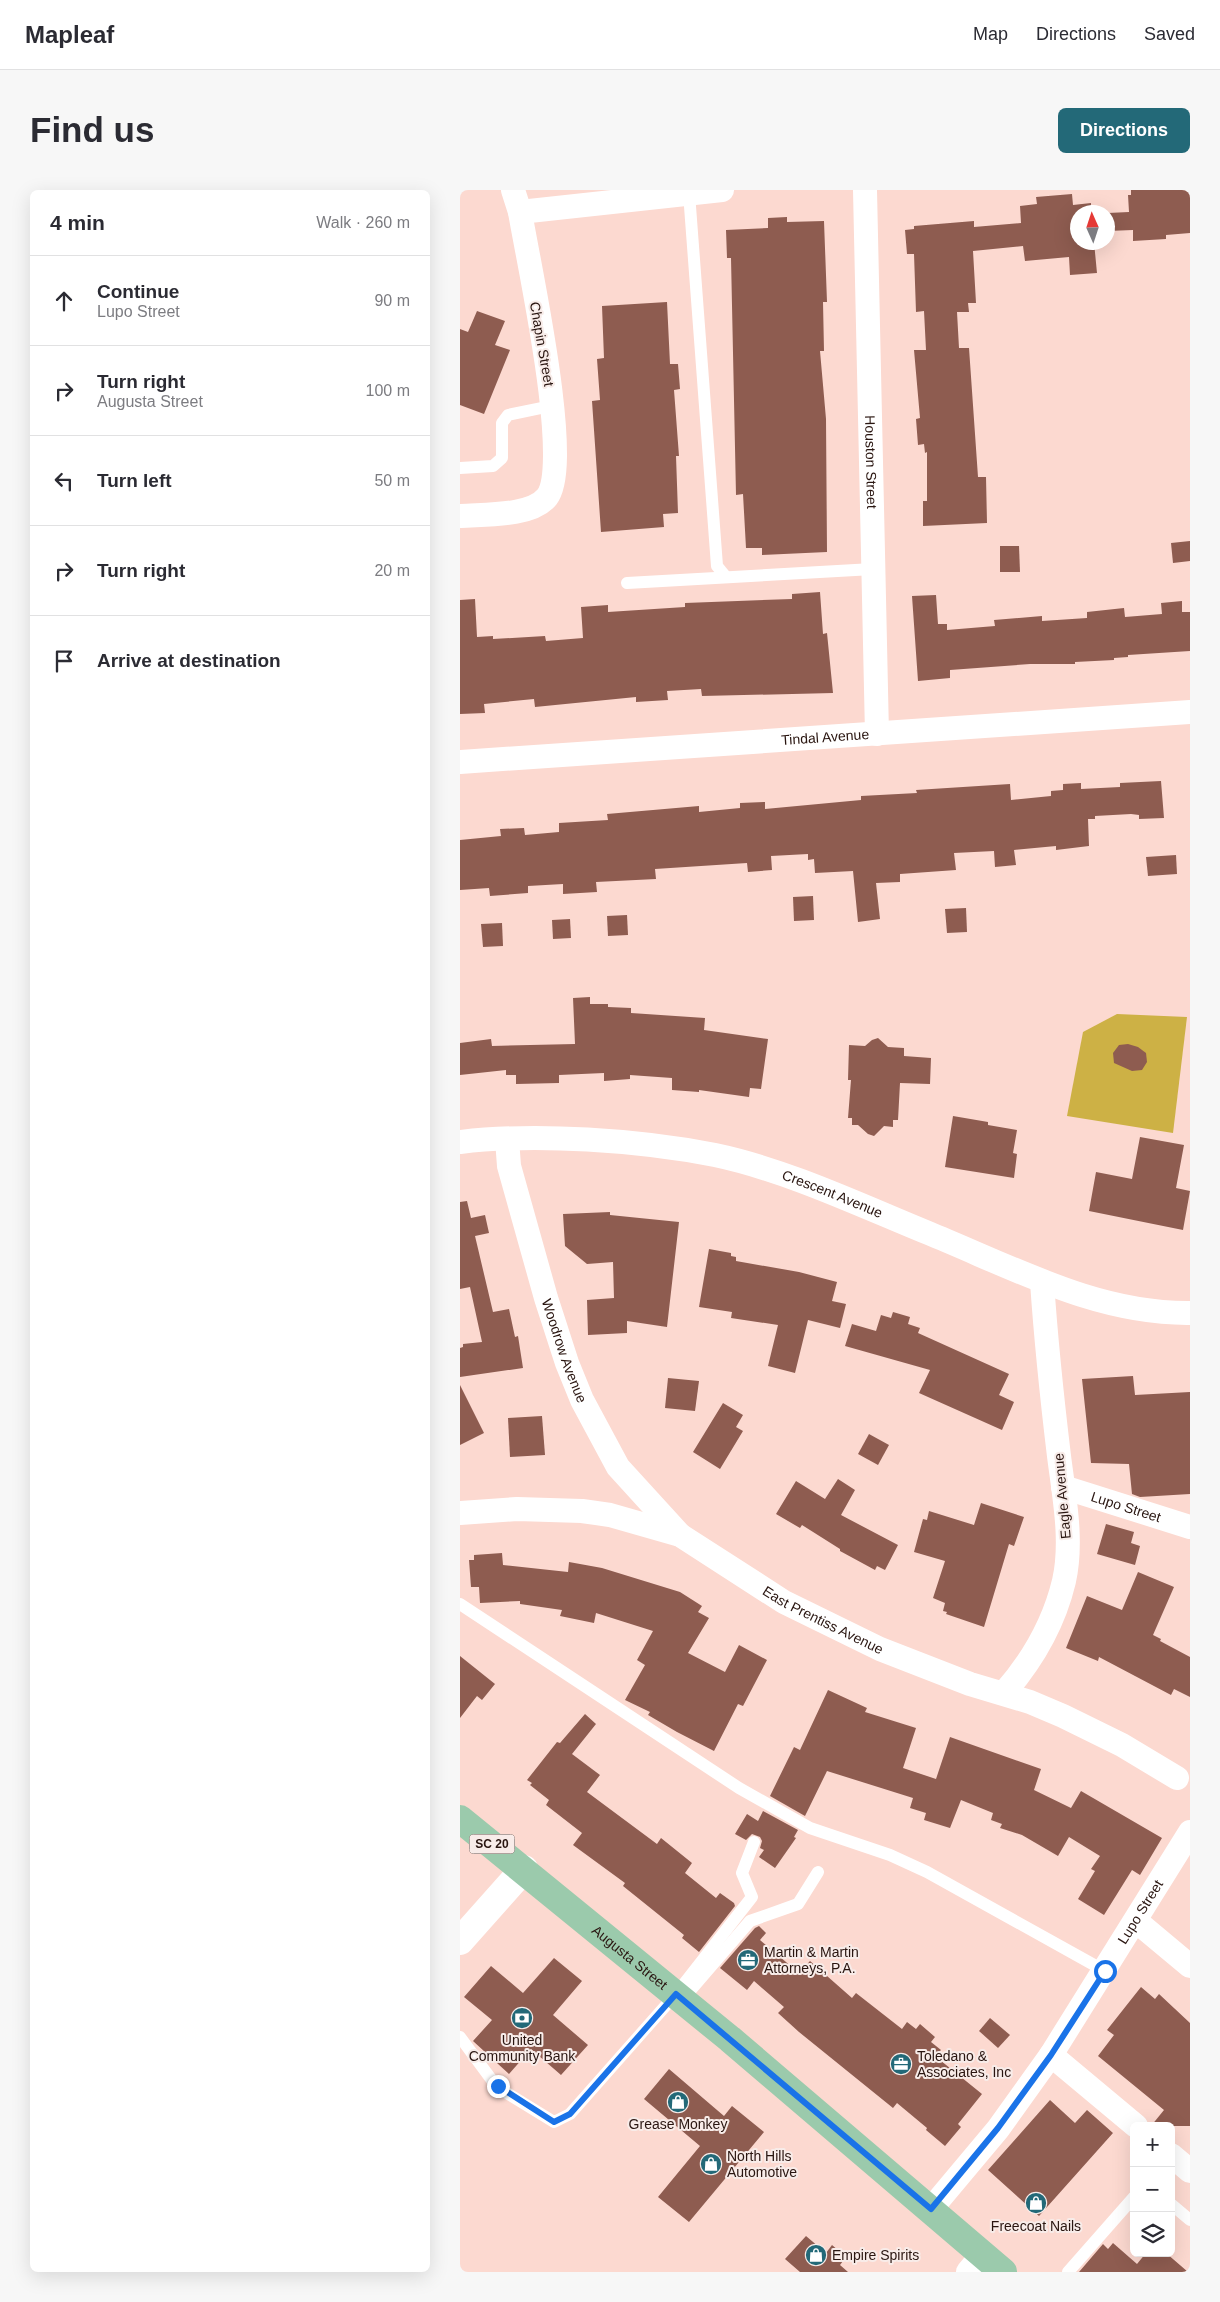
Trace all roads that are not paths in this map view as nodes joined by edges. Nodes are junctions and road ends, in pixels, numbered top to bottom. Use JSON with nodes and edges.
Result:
{"nodes":[{"id":1,"x":722,"y":190,"type":"edge"},
{"id":2,"x":865,"y":190,"type":"edge"},
{"id":3,"x":690,"y":194,"type":"junction"},
{"id":4,"x":516,"y":201,"type":"edge"},
{"id":5,"x":552,"y":406,"type":"junction"},
{"id":6,"x":460,"y":468,"type":"edge"},
{"id":7,"x":460,"y":516,"type":"edge"},
{"id":8,"x":873,"y":569,"type":"junction"},
{"id":9,"x":726,"y":577,"type":"junction"},
{"id":10,"x":627,"y":583,"type":"dead end"},
{"id":11,"x":1190,"y":712,"type":"edge"},
{"id":12,"x":877,"y":734,"type":"junction"},
{"id":13,"x":460,"y":762,"type":"edge"},
{"id":14,"x":506,"y":1139,"type":"junction"},
{"id":15,"x":460,"y":1142,"type":"edge"},
{"id":16,"x":1042,"y":1282,"type":"junction"},
{"id":17,"x":1190,"y":1313,"type":"edge"},
{"id":18,"x":1062,"y":1487,"type":"junction"},
{"id":19,"x":460,"y":1513,"type":"edge"},
{"id":20,"x":1190,"y":1526,"type":"edge"},
{"id":21,"x":680,"y":1535,"type":"junction"},
{"id":22,"x":460,"y":1604,"type":"edge"},
{"id":23,"x":1004,"y":1694,"type":"junction"},
{"id":24,"x":1177,"y":1778,"type":"dead end"},
{"id":25,"x":460,"y":1819,"type":"edge"},
{"id":26,"x":1190,"y":1832,"type":"edge"},
{"id":27,"x":754,"y":1842,"type":"dead end"},
{"id":28,"x":524,"y":1869,"type":"junction"},
{"id":29,"x":818,"y":1872,"type":"dead end"},
{"id":30,"x":1136,"y":1921,"type":"junction"},
{"id":31,"x":460,"y":1941,"type":"edge"},
{"id":32,"x":1190,"y":1966,"type":"edge"},
{"id":33,"x":1105,"y":1971,"type":"junction"},
{"id":34,"x":679,"y":1997,"type":"junction"},
{"id":35,"x":460,"y":2037,"type":"edge"},
{"id":36,"x":1051,"y":2055,"type":"junction"},
{"id":37,"x":1131,"y":2122,"type":"edge"},
{"id":38,"x":1175,"y":2158,"type":"edge"},
{"id":39,"x":1190,"y":2171,"type":"edge"},
{"id":40,"x":1130,"y":2202,"type":"edge"},
{"id":41,"x":1175,"y":2207,"type":"edge"},
{"id":42,"x":931,"y":2209,"type":"junction"},
{"id":43,"x":1190,"y":2220,"type":"edge"},
{"id":44,"x":975,"y":2263,"type":"edge"},
{"id":45,"x":1003,"y":2272,"type":"edge"},
{"id":46,"x":1068,"y":2272,"type":"edge"}],
"edges":[{"from":1,"to":3,"type":"street"},
{"from":2,"to":8,"type":"street","name":"Houston Street"},
{"from":3,"to":4,"type":"street"},
{"from":3,"to":9,"type":"lane"},
{"from":4,"to":5,"type":"street","name":"Chapin Street"},
{"from":5,"to":6,"type":"lane"},
{"from":5,"to":7,"type":"street","name":"Chapin Street"},
{"from":8,"to":9,"type":"lane"},
{"from":8,"to":12,"type":"street","name":"Houston Street"},
{"from":9,"to":10,"type":"lane"},
{"from":11,"to":12,"type":"street","name":"Tindal Avenue"},
{"from":12,"to":13,"type":"street","name":"Tindal Avenue"},
{"from":14,"to":15,"type":"street","name":"Crescent Avenue"},
{"from":14,"to":16,"type":"street","name":"Crescent Avenue"},
{"from":14,"to":21,"type":"street","name":"Woodrow Avenue"},
{"from":16,"to":17,"type":"street","name":"Crescent Avenue"},
{"from":16,"to":18,"type":"street","name":"Eagle Avenue"},
{"from":18,"to":20,"type":"street","name":"Lupo Street"},
{"from":18,"to":23,"type":"street","name":"Eagle Avenue"},
{"from":19,"to":21,"type":"street","name":"East Prentiss Avenue"},
{"from":21,"to":23,"type":"street","name":"East Prentiss Avenue"},
{"from":22,"to":33,"type":"lane"},
{"from":23,"to":24,"type":"street","name":"East Prentiss Avenue"},
{"from":25,"to":28,"type":"main road","name":"Augusta Street","number":"SC 20"},
{"from":26,"to":30,"type":"street","name":"Lupo Street"},
{"from":27,"to":34,"type":"lane"},
{"from":28,"to":31,"type":"main road","number":"SC 20"},
{"from":28,"to":34,"type":"main road","name":"Augusta Street"},
{"from":29,"to":34,"type":"lane"},
{"from":30,"to":32,"type":"street"},
{"from":30,"to":33,"type":"street","name":"Lupo Street"},
{"from":33,"to":36,"type":"street","name":"Lupo Street"},
{"from":34,"to":35,"type":"lane"},
{"from":34,"to":42,"type":"main road","name":"Augusta Street"},
{"from":36,"to":37,"type":"street"},
{"from":36,"to":42,"type":"street","name":"Lupo Street"},
{"from":38,"to":39,"type":"street"},
{"from":40,"to":46,"type":"lane"},
{"from":41,"to":43,"type":"lane"},
{"from":42,"to":44,"type":"main road","name":"Augusta Street"},
{"from":44,"to":45,"type":"main road","name":"Augusta Street"}]}
